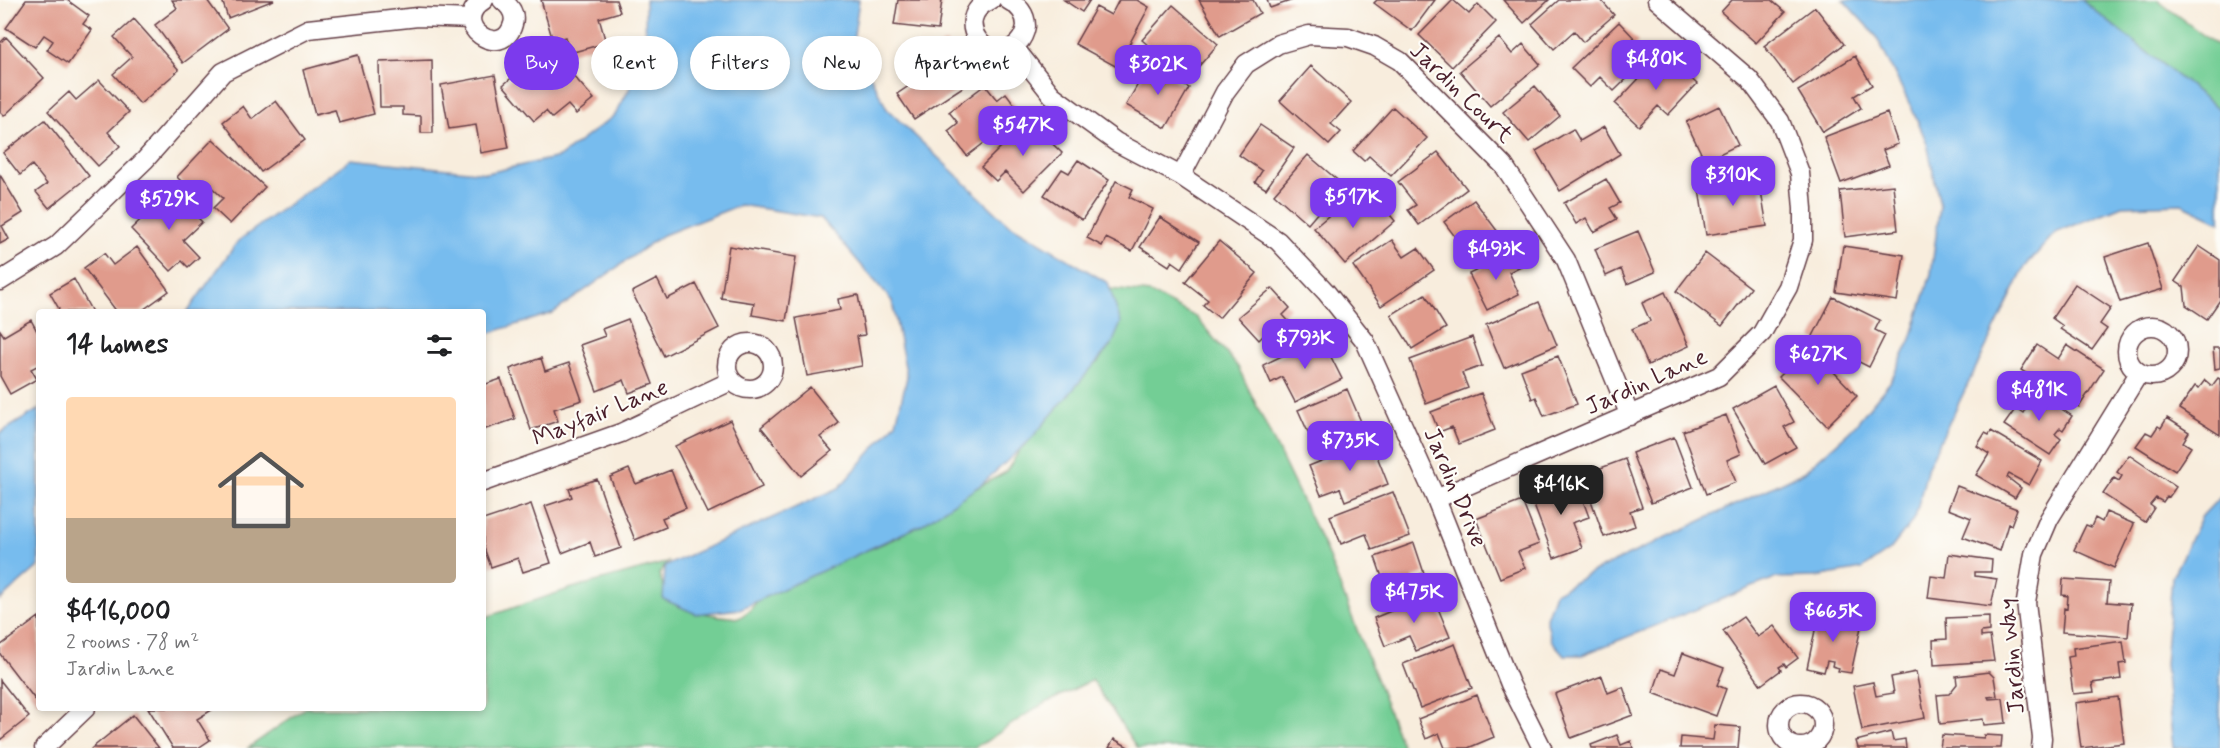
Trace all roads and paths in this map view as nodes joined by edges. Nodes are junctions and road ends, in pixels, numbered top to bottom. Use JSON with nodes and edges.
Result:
{"nodes":[{"id":1,"x":484,"y":0,"type":"edge"},
{"id":2,"x":502,"y":0,"type":"edge"},
{"id":3,"x":991,"y":0,"type":"edge"},
{"id":4,"x":1008,"y":0,"type":"edge"},
{"id":5,"x":1657,"y":0,"type":"edge"},
{"id":6,"x":471,"y":19,"type":"junction"},
{"id":7,"x":976,"y":36,"type":"edge"},
{"id":8,"x":1022,"y":36,"type":"edge"},
{"id":9,"x":1031,"y":68,"type":"edge"},
{"id":10,"x":1181,"y":176,"type":"junction"},
{"id":11,"x":0,"y":281,"type":"edge"},
{"id":12,"x":2139,"y":373,"type":"dead end"},
{"id":13,"x":731,"y":381,"type":"dead end"},
{"id":14,"x":1630,"y":416,"type":"junction"},
{"id":15,"x":486,"y":481,"type":"edge"},
{"id":16,"x":1436,"y":499,"type":"junction"},
{"id":17,"x":83,"y":711,"type":"edge"},
{"id":18,"x":44,"y":748,"type":"edge"},
{"id":19,"x":1542,"y":748,"type":"edge"},
{"id":20,"x":2040,"y":748,"type":"edge"}],
"edges":[{"from":1,"to":6,"type":"street"},
{"from":2,"to":6,"type":"street"},
{"from":3,"to":7,"type":"street"},
{"from":4,"to":8,"type":"street"},
{"from":5,"to":14,"type":"street","name":"Jardin Lane"},
{"from":6,"to":11,"type":"street"},
{"from":9,"to":10,"type":"street","name":"Jardin Drive"},
{"from":10,"to":14,"type":"street","name":"Jardin Court"},
{"from":10,"to":16,"type":"street","name":"Jardin Drive"},
{"from":12,"to":20,"type":"street","name":"Jardin Way"},
{"from":13,"to":15,"type":"street","name":"Mayfair Lane"},
{"from":14,"to":16,"type":"street","name":"Jardin Lane"},
{"from":16,"to":19,"type":"street","name":"Jardin Drive"},
{"from":17,"to":18,"type":"street"}]}
